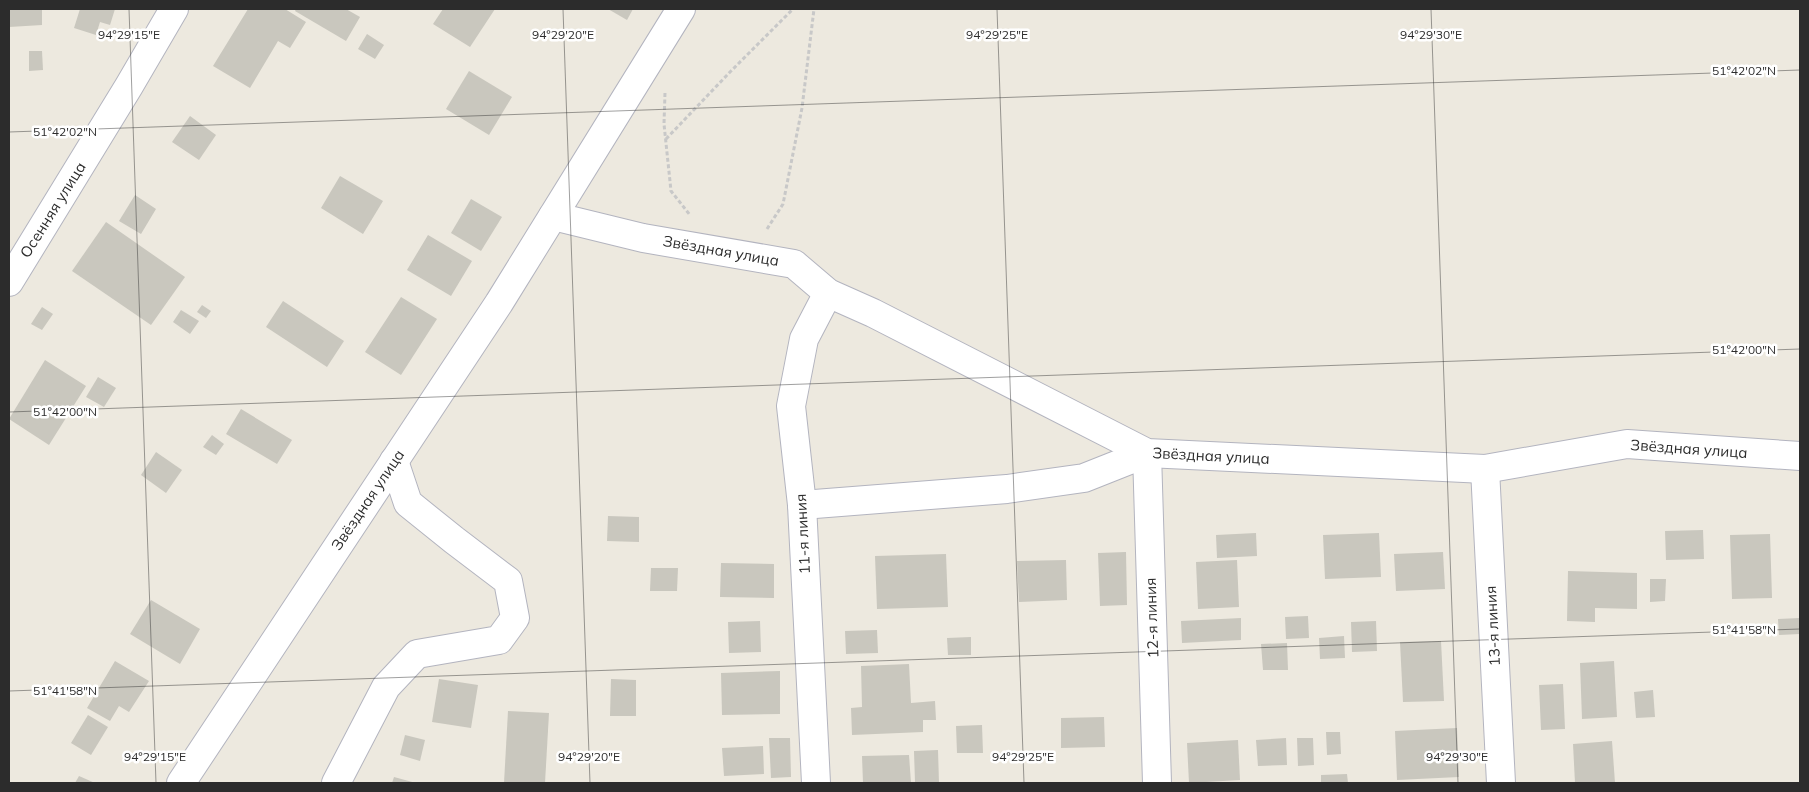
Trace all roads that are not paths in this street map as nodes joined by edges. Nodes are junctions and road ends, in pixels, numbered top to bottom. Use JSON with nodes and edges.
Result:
{"nodes":[{"id":1,"x":174,"y":9,"type":"edge"},
{"id":2,"x":681,"y":9,"type":"edge"},
{"id":3,"x":553,"y":216,"type":"junction"},
{"id":4,"x":9,"y":282,"type":"edge"},
{"id":5,"x":828,"y":293,"type":"junction"},
{"id":6,"x":1147,"y":453,"type":"junction"},
{"id":7,"x":394,"y":461,"type":"junction"},
{"id":8,"x":1798,"y":461,"type":"edge"},
{"id":9,"x":1485,"y":469,"type":"junction"},
{"id":10,"x":802,"y":505,"type":"junction"},
{"id":11,"x":181,"y":783,"type":"edge"},
{"id":12,"x":336,"y":783,"type":"edge"},
{"id":13,"x":816,"y":783,"type":"edge"},
{"id":14,"x":1157,"y":783,"type":"edge"},
{"id":15,"x":1501,"y":783,"type":"edge"}],
"edges":[{"from":1,"to":4,"type":"street","name":"Осенняя улица"},
{"from":2,"to":3,"type":"street","name":"Звёздная улица"},
{"from":3,"to":5,"type":"street","name":"Звёздная улица"},
{"from":3,"to":7,"type":"street","name":"Звёздная улица"},
{"from":5,"to":6,"type":"street","name":"Звёздная улица"},
{"from":5,"to":10,"type":"street","name":"11-я линия"},
{"from":6,"to":9,"type":"street","name":"Звёздная улица"},
{"from":6,"to":10,"type":"street"},
{"from":6,"to":14,"type":"street","name":"12-я линия"},
{"from":7,"to":11,"type":"street","name":"Звёздная улица"},
{"from":7,"to":12,"type":"street"},
{"from":8,"to":9,"type":"street","name":"Звёздная улица"},
{"from":9,"to":15,"type":"street","name":"13-я линия"},
{"from":10,"to":13,"type":"street","name":"11-я линия"}]}
